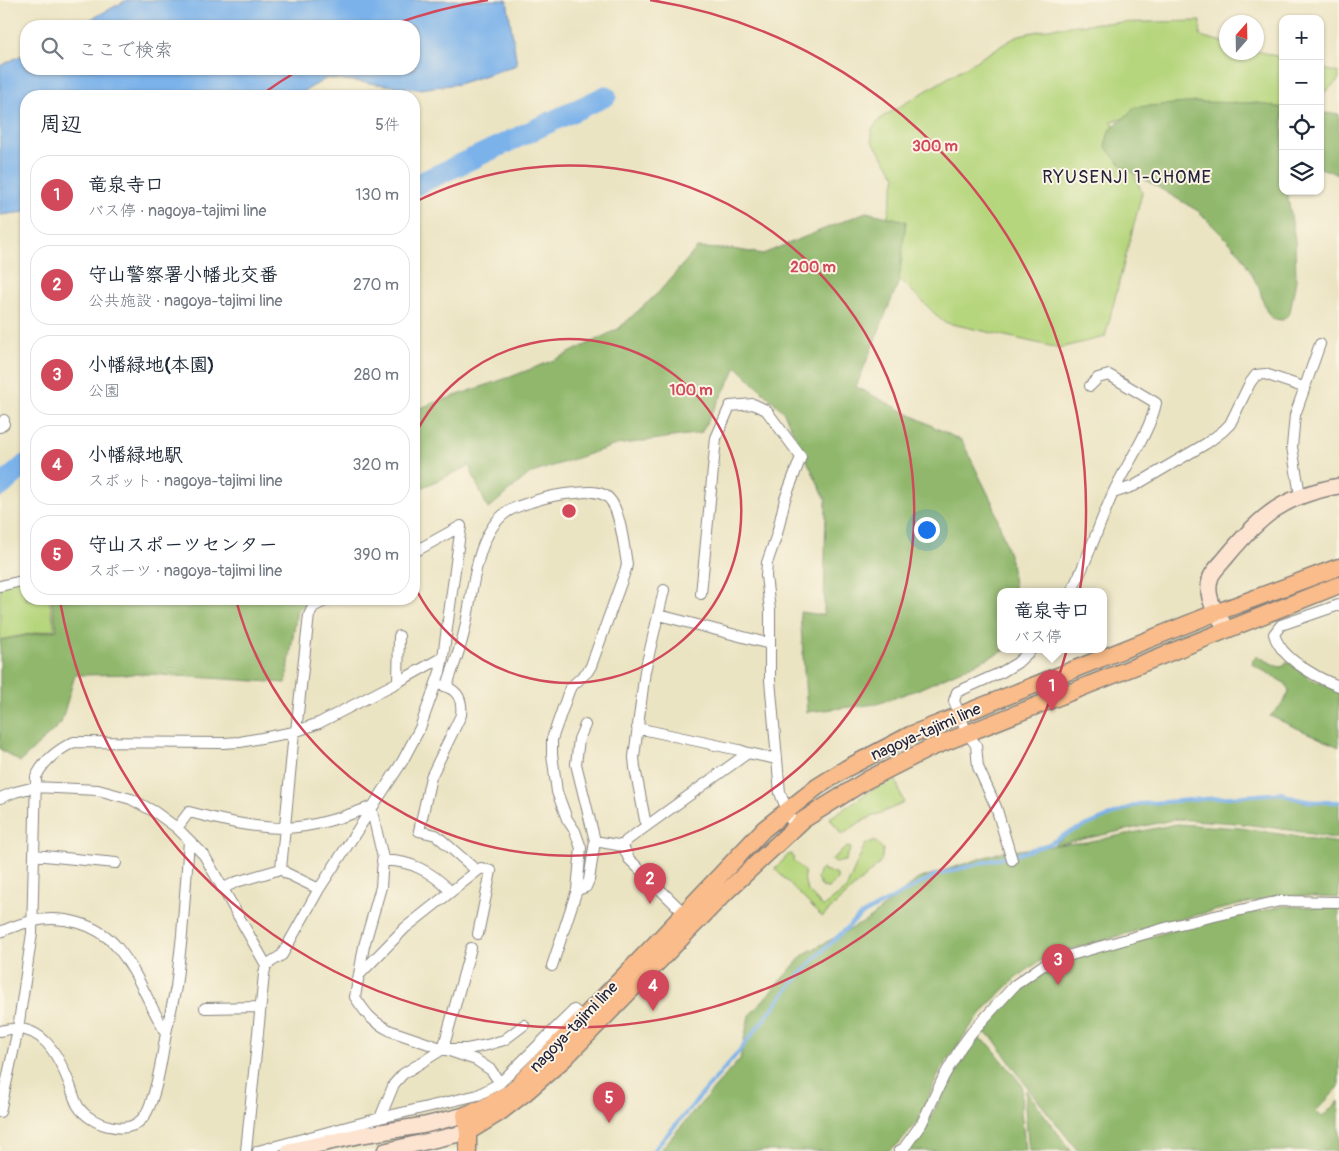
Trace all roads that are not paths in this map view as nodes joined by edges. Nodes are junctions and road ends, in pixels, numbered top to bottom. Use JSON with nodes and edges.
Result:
{"nodes":[{"id":1,"x":1320,"y":344,"type":"dead end"},
{"id":2,"x":1090,"y":386,"type":"dead end"},
{"id":3,"x":1304,"y":387,"type":"junction"},
{"id":4,"x":1339,"y":486,"type":"edge"},
{"id":5,"x":1113,"y":493,"type":"junction"},
{"id":6,"x":1300,"y":495,"type":"junction"},
{"id":7,"x":420,"y":549,"type":"edge"},
{"id":8,"x":1339,"y":567,"type":"edge"},
{"id":9,"x":20,"y":581,"type":"edge"},
{"id":10,"x":1339,"y":585,"type":"edge"},
{"id":11,"x":0,"y":586,"type":"edge"},
{"id":12,"x":1074,"y":588,"type":"edge"},
{"id":13,"x":664,"y":590,"type":"dead end"},
{"id":14,"x":701,"y":594,"type":"dead end"},
{"id":15,"x":318,"y":605,"type":"edge"},
{"id":16,"x":1339,"y":605,"type":"edge"},
{"id":17,"x":1215,"y":613,"type":"junction"},
{"id":18,"x":659,"y":615,"type":"junction"},
{"id":19,"x":1227,"y":629,"type":"junction"},
{"id":20,"x":400,"y":636,"type":"dead end"},
{"id":21,"x":770,"y":644,"type":"junction"},
{"id":22,"x":1028,"y":653,"type":"edge"},
{"id":23,"x":443,"y":657,"type":"junction"},
{"id":24,"x":398,"y":682,"type":"junction"},
{"id":25,"x":436,"y":683,"type":"junction"},
{"id":26,"x":447,"y":686,"type":"junction"},
{"id":27,"x":1339,"y":686,"type":"edge"},
{"id":28,"x":960,"y":715,"type":"junction"},
{"id":29,"x":585,"y":725,"type":"dead end"},
{"id":30,"x":637,"y":728,"type":"junction"},
{"id":31,"x":295,"y":731,"type":"junction"},
{"id":32,"x":967,"y":733,"type":"junction"},
{"id":33,"x":748,"y":753,"type":"junction"},
{"id":34,"x":778,"y":759,"type":"junction"},
{"id":35,"x":35,"y":787,"type":"junction"},
{"id":36,"x":0,"y":798,"type":"edge"},
{"id":37,"x":371,"y":807,"type":"junction"},
{"id":38,"x":789,"y":808,"type":"junction"},
{"id":39,"x":799,"y":824,"type":"junction"},
{"id":40,"x":648,"y":825,"type":"junction"},
{"id":41,"x":177,"y":828,"type":"junction"},
{"id":42,"x":284,"y":828,"type":"junction"},
{"id":43,"x":189,"y":841,"type":"junction"},
{"id":44,"x":595,"y":841,"type":"junction"},
{"id":45,"x":623,"y":846,"type":"junction"},
{"id":46,"x":34,"y":855,"type":"junction"},
{"id":47,"x":1012,"y":860,"type":"dead end"},
{"id":48,"x":382,"y":861,"type":"junction"},
{"id":49,"x":116,"y":863,"type":"dead end"},
{"id":50,"x":281,"y":869,"type":"junction"},
{"id":51,"x":478,"y":871,"type":"junction"},
{"id":52,"x":222,"y":889,"type":"junction"},
{"id":53,"x":319,"y":889,"type":"junction"},
{"id":54,"x":577,"y":890,"type":"junction"},
{"id":55,"x":450,"y":891,"type":"junction"},
{"id":56,"x":1339,"y":902,"type":"edge"},
{"id":57,"x":684,"y":913,"type":"junction"},
{"id":58,"x":33,"y":920,"type":"junction"},
{"id":59,"x":0,"y":932,"type":"edge"},
{"id":60,"x":478,"y":934,"type":"dead end"},
{"id":61,"x":471,"y":948,"type":"dead end"},
{"id":62,"x":266,"y":965,"type":"junction"},
{"id":63,"x":552,"y":966,"type":"dead end"},
{"id":64,"x":360,"y":974,"type":"junction"},
{"id":65,"x":260,"y":1007,"type":"junction"},
{"id":66,"x":206,"y":1008,"type":"dead end"},
{"id":67,"x":584,"y":1017,"type":"junction"},
{"id":68,"x":524,"y":1025,"type":"dead end"},
{"id":69,"x":18,"y":1029,"type":"junction"},
{"id":70,"x":0,"y":1031,"type":"edge"},
{"id":71,"x":166,"y":1033,"type":"junction"},
{"id":72,"x":443,"y":1049,"type":"junction"},
{"id":73,"x":500,"y":1083,"type":"junction"},
{"id":74,"x":0,"y":1112,"type":"edge"},
{"id":75,"x":465,"y":1115,"type":"junction"},
{"id":76,"x":380,"y":1118,"type":"junction"},
{"id":77,"x":468,"y":1132,"type":"junction"},
{"id":78,"x":246,"y":1151,"type":"edge"},
{"id":79,"x":258,"y":1151,"type":"edge"},
{"id":80,"x":289,"y":1151,"type":"edge"},
{"id":81,"x":385,"y":1151,"type":"edge"},
{"id":82,"x":468,"y":1151,"type":"edge"},
{"id":83,"x":899,"y":1151,"type":"edge"}],
"edges":[{"from":1,"to":3,"type":"street"},
{"from":2,"to":5,"type":"street"},
{"from":3,"to":5,"type":"street"},
{"from":3,"to":6,"type":"street"},
{"from":4,"to":6,"type":"main road"},
{"from":5,"to":12,"type":"street"},
{"from":6,"to":17,"type":"main road"},
{"from":7,"to":23,"type":"street"},
{"from":8,"to":17,"type":"main road","name":"nagoya-tajimi line"},
{"from":9,"to":11,"type":"street"},
{"from":10,"to":19,"type":"main road","name":"nagoya-tajimi line"},
{"from":13,"to":18,"type":"street"},
{"from":14,"to":21,"type":"street"},
{"from":15,"to":31,"type":"street"},
{"from":16,"to":27,"type":"street"},
{"from":17,"to":19,"type":"main road"},
{"from":17,"to":28,"type":"main road","name":"nagoya-tajimi line"},
{"from":18,"to":21,"type":"street"},
{"from":18,"to":30,"type":"street"},
{"from":19,"to":32,"type":"main road","name":"nagoya-tajimi line"},
{"from":20,"to":24,"type":"street"},
{"from":21,"to":34,"type":"street"},
{"from":22,"to":28,"type":"street"},
{"from":23,"to":24,"type":"street"},
{"from":23,"to":25,"type":"street"},
{"from":24,"to":31,"type":"street"},
{"from":25,"to":26,"type":"street"},
{"from":25,"to":37,"type":"street"},
{"from":26,"to":51,"type":"street"},
{"from":26,"to":54,"type":"street"},
{"from":28,"to":32,"type":"street"},
{"from":28,"to":38,"type":"main road","name":"nagoya-tajimi line"},
{"from":29,"to":44,"type":"street"},
{"from":30,"to":33,"type":"street"},
{"from":30,"to":40,"type":"street"},
{"from":31,"to":35,"type":"street"},
{"from":31,"to":42,"type":"street"},
{"from":32,"to":39,"type":"main road","name":"nagoya-tajimi line"},
{"from":32,"to":47,"type":"street"},
{"from":33,"to":34,"type":"street"},
{"from":33,"to":40,"type":"street"},
{"from":34,"to":38,"type":"street"},
{"from":35,"to":36,"type":"street"},
{"from":35,"to":41,"type":"street"},
{"from":35,"to":46,"type":"street"},
{"from":37,"to":42,"type":"street"},
{"from":37,"to":48,"type":"street"},
{"from":37,"to":53,"type":"street"},
{"from":38,"to":39,"type":"street"},
{"from":38,"to":57,"type":"main road","name":"nagoya-tajimi line"},
{"from":39,"to":77,"type":"main road","name":"nagoya-tajimi line"},
{"from":40,"to":45,"type":"street"},
{"from":41,"to":42,"type":"street"},
{"from":41,"to":43,"type":"street"},
{"from":42,"to":50,"type":"street"},
{"from":43,"to":52,"type":"street"},
{"from":43,"to":71,"type":"street"},
{"from":44,"to":45,"type":"street"},
{"from":44,"to":54,"type":"street"},
{"from":45,"to":57,"type":"street"},
{"from":46,"to":49,"type":"street"},
{"from":46,"to":58,"type":"street"},
{"from":48,"to":55,"type":"street"},
{"from":48,"to":64,"type":"street"},
{"from":50,"to":52,"type":"street"},
{"from":50,"to":53,"type":"street"},
{"from":51,"to":55,"type":"street"},
{"from":51,"to":60,"type":"street"},
{"from":52,"to":62,"type":"street"},
{"from":53,"to":62,"type":"street"},
{"from":54,"to":63,"type":"street"},
{"from":55,"to":64,"type":"street"},
{"from":56,"to":83,"type":"street"},
{"from":57,"to":67,"type":"main road","name":"nagoya-tajimi line"},
{"from":58,"to":59,"type":"street"},
{"from":58,"to":69,"type":"street"},
{"from":58,"to":71,"type":"street"},
{"from":61,"to":72,"type":"street"},
{"from":62,"to":65,"type":"street"},
{"from":64,"to":72,"type":"street"},
{"from":65,"to":66,"type":"street"},
{"from":65,"to":78,"type":"street"},
{"from":67,"to":73,"type":"street"},
{"from":67,"to":75,"type":"main road","name":"nagoya-tajimi line"},
{"from":68,"to":72,"type":"street"},
{"from":69,"to":70,"type":"street"},
{"from":69,"to":71,"type":"street"},
{"from":69,"to":74,"type":"street"},
{"from":72,"to":73,"type":"street"},
{"from":72,"to":76,"type":"street"},
{"from":73,"to":76,"type":"street"},
{"from":75,"to":77,"type":"main road"},
{"from":75,"to":80,"type":"main road"},
{"from":76,"to":79,"type":"street"},
{"from":77,"to":81,"type":"main road"},
{"from":77,"to":82,"type":"main road"}]}
